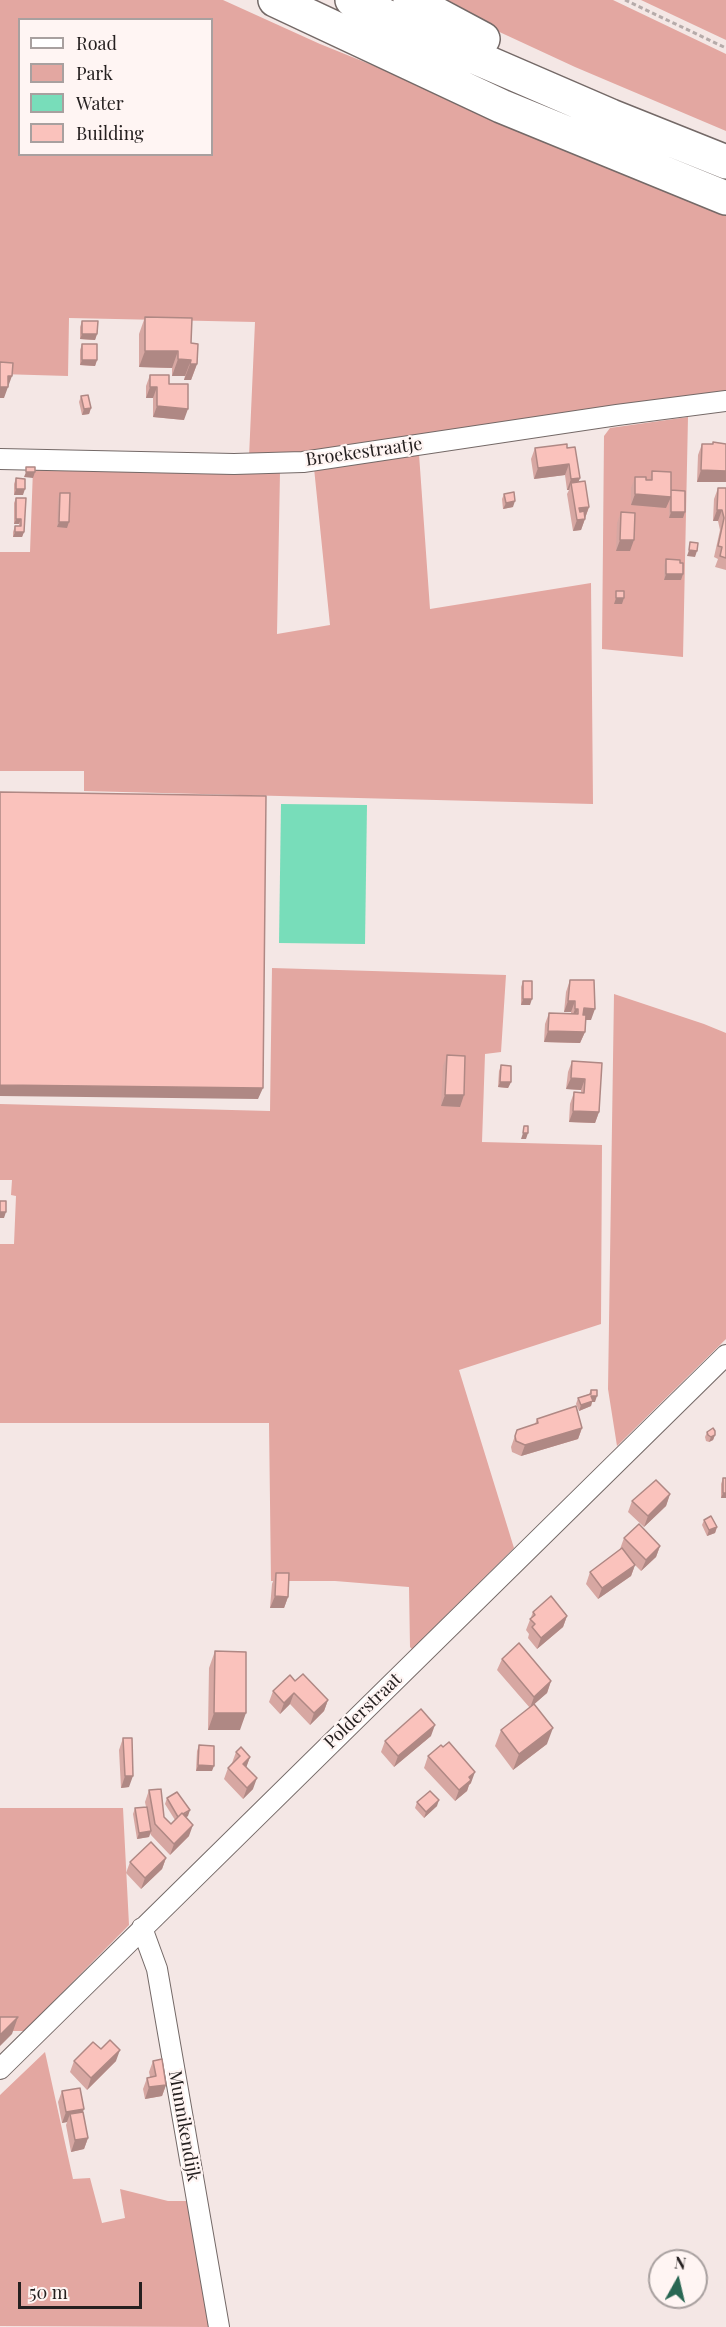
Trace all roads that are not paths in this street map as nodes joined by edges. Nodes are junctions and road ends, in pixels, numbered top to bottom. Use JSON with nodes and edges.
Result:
{"nodes":[{"id":1,"x":275,"y":0,"type":"edge"},
{"id":2,"x":352,"y":0,"type":"edge"},
{"id":3,"x":410,"y":0,"type":"edge"},
{"id":4,"x":610,"y":116,"type":"junction"},
{"id":5,"x":726,"y":162,"type":"edge"},
{"id":6,"x":726,"y":198,"type":"edge"},
{"id":7,"x":726,"y":401,"type":"edge"},
{"id":8,"x":0,"y":459,"type":"edge"},
{"id":9,"x":726,"y":1355,"type":"edge"},
{"id":10,"x":142,"y":1928,"type":"junction"},
{"id":11,"x":0,"y":2069,"type":"edge"},
{"id":12,"x":219,"y":2327,"type":"edge"}],
"edges":[{"from":1,"to":6,"type":"highway"},
{"from":2,"to":4,"type":"highway"},
{"from":3,"to":4,"type":"highway"},
{"from":4,"to":5,"type":"highway"},
{"from":7,"to":8,"type":"street","name":"Broekestraatje"},
{"from":9,"to":10,"type":"street","name":"Polderstraat"},
{"from":10,"to":11,"type":"street","name":"Polderstraat"},
{"from":10,"to":12,"type":"street","name":"Munnikendijk"}]}
